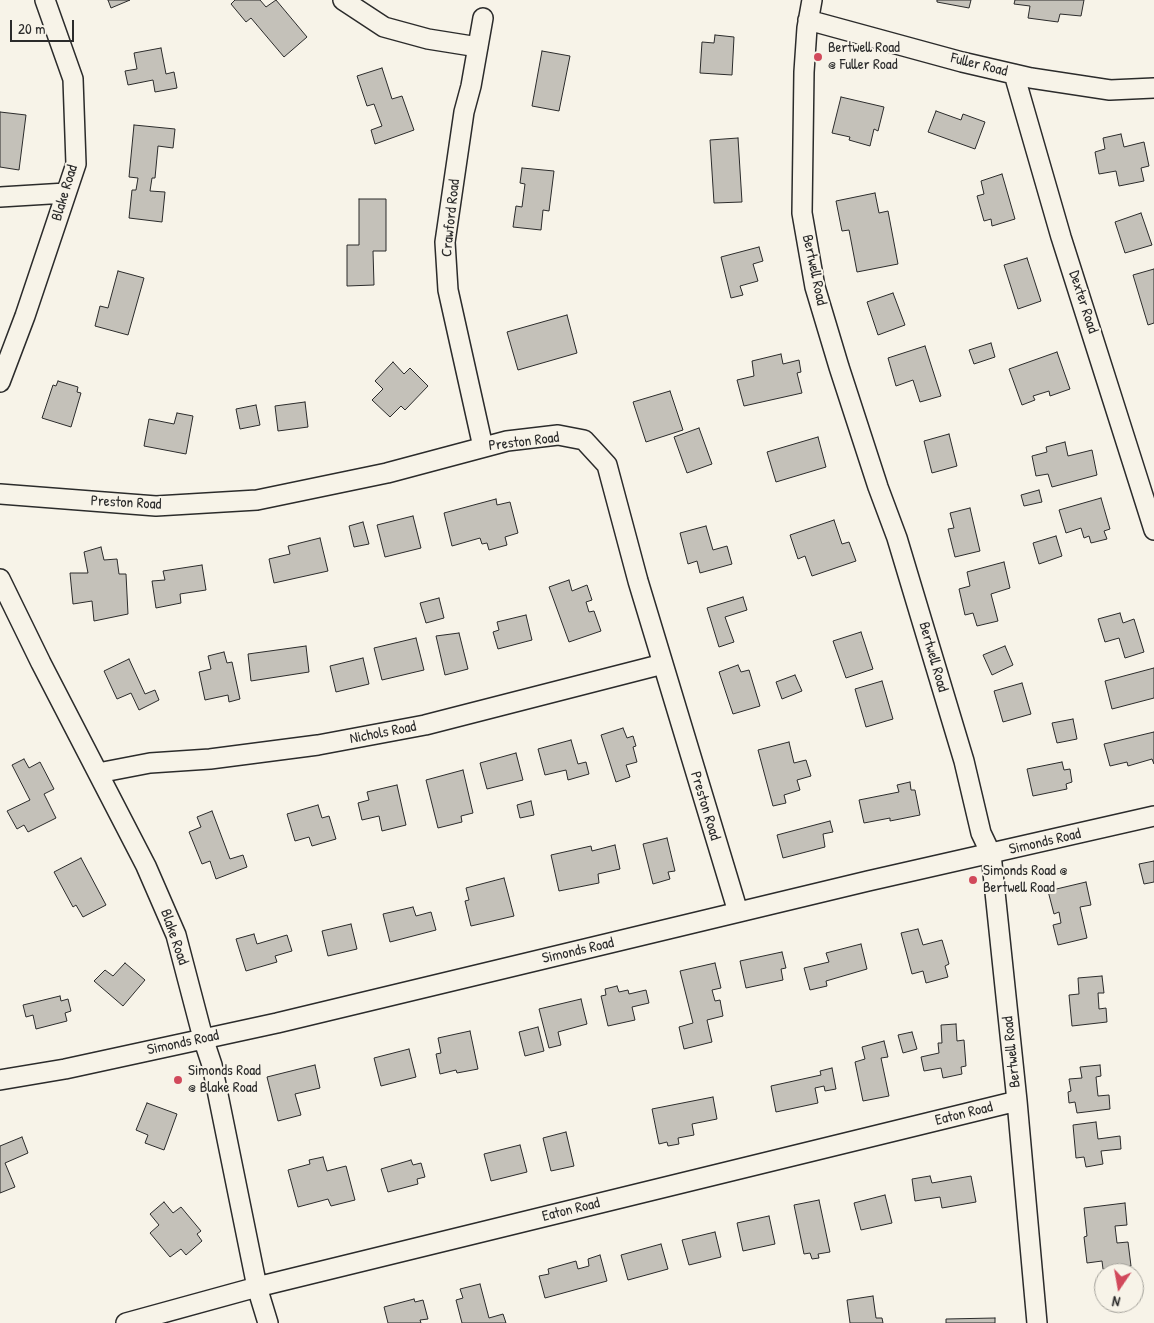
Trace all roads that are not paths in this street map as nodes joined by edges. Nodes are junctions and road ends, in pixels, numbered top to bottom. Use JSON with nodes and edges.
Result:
{"nodes":[{"id":1,"x":45,"y":0,"type":"edge"},
{"id":2,"x":343,"y":0,"type":"edge"},
{"id":3,"x":812,"y":0,"type":"edge"},
{"id":4,"x":483,"y":18,"type":"dead end"},
{"id":5,"x":808,"y":20,"type":"junction"},
{"id":6,"x":478,"y":47,"type":"junction"},
{"id":7,"x":1014,"y":74,"type":"junction"},
{"id":8,"x":1154,"y":88,"type":"edge"},
{"id":9,"x":66,"y":193,"type":"junction"},
{"id":10,"x":0,"y":198,"type":"edge"},
{"id":11,"x":0,"y":382,"type":"edge"},
{"id":12,"x":483,"y":447,"type":"junction"},
{"id":13,"x":0,"y":494,"type":"edge"},
{"id":14,"x":1154,"y":530,"type":"edge"},
{"id":15,"x":0,"y":579,"type":"edge"},
{"id":16,"x":663,"y":664,"type":"junction"},
{"id":17,"x":98,"y":774,"type":"junction"},
{"id":18,"x":1154,"y":816,"type":"edge"},
{"id":19,"x":991,"y":854,"type":"junction"},
{"id":20,"x":738,"y":912,"type":"junction"},
{"id":21,"x":203,"y":1038,"type":"junction"},
{"id":22,"x":0,"y":1080,"type":"edge"},
{"id":23,"x":1017,"y":1101,"type":"junction"},
{"id":24,"x":257,"y":1287,"type":"junction"},
{"id":25,"x":126,"y":1323,"type":"edge"},
{"id":26,"x":268,"y":1323,"type":"edge"},
{"id":27,"x":1037,"y":1323,"type":"edge"}],
"edges":[{"from":1,"to":9,"type":"street","name":"Blake Road"},
{"from":2,"to":6,"type":"street"},
{"from":3,"to":5,"type":"street","name":"Bertwell Road"},
{"from":4,"to":6,"type":"street","name":"Crawford Road"},
{"from":5,"to":7,"type":"street","name":"Fuller Road"},
{"from":5,"to":19,"type":"street","name":"Bertwell Road"},
{"from":6,"to":12,"type":"street","name":"Crawford Road"},
{"from":7,"to":8,"type":"street","name":"Fuller Road"},
{"from":7,"to":14,"type":"street","name":"Dexter Road"},
{"from":9,"to":10,"type":"street"},
{"from":9,"to":11,"type":"street","name":"Blake Road"},
{"from":12,"to":13,"type":"street","name":"Preston Road"},
{"from":12,"to":16,"type":"street","name":"Preston Road"},
{"from":15,"to":17,"type":"street","name":"Blake Road"},
{"from":16,"to":17,"type":"street","name":"Nichols Road"},
{"from":16,"to":20,"type":"street","name":"Preston Road"},
{"from":17,"to":21,"type":"street","name":"Blake Road"},
{"from":18,"to":19,"type":"street","name":"Simonds Road"},
{"from":19,"to":20,"type":"street","name":"Simonds Road"},
{"from":19,"to":23,"type":"street","name":"Bertwell Road"},
{"from":20,"to":21,"type":"street","name":"Simonds Road"},
{"from":21,"to":22,"type":"street","name":"Simonds Road"},
{"from":21,"to":24,"type":"street","name":"Blake Road"},
{"from":23,"to":24,"type":"street","name":"Eaton Road"},
{"from":23,"to":27,"type":"street","name":"Bertwell Road"},
{"from":24,"to":25,"type":"street","name":"Eaton Road"},
{"from":24,"to":26,"type":"street","name":"Blake Road"}]}
